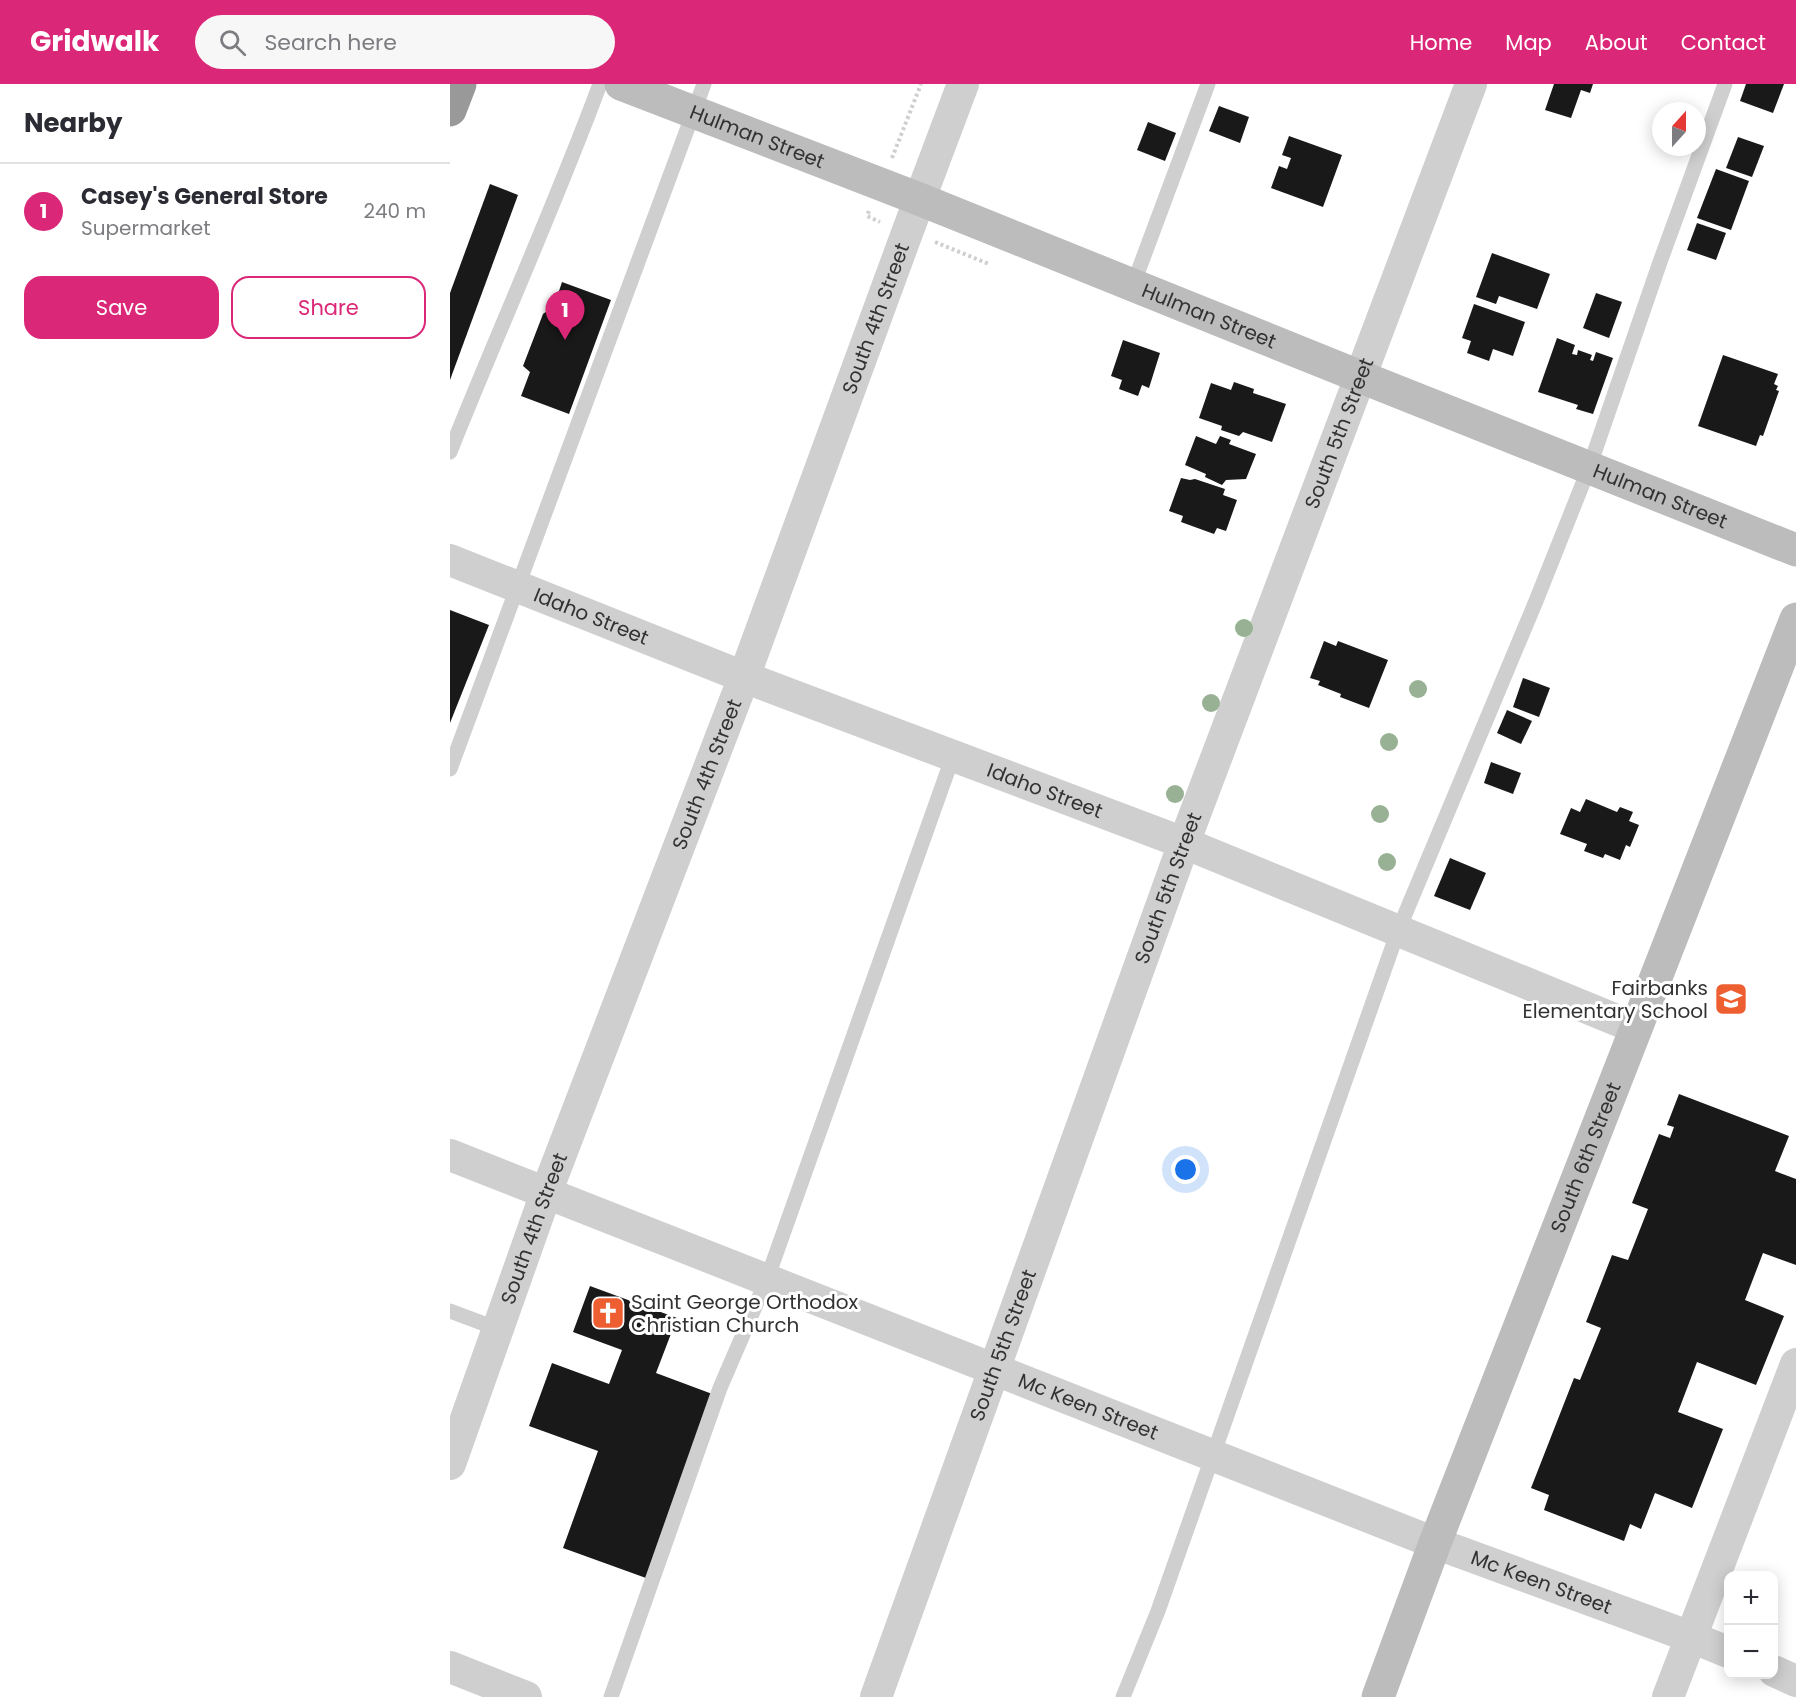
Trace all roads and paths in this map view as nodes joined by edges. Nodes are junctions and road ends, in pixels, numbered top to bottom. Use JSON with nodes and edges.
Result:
{"nodes":[{"id":1,"x":460,"y":84,"type":"edge"},
{"id":2,"x":600,"y":84,"type":"edge"},
{"id":3,"x":621,"y":84,"type":"edge"},
{"id":4,"x":921,"y":84,"type":"edge"},
{"id":5,"x":963,"y":84,"type":"edge"},
{"id":6,"x":1208,"y":84,"type":"edge"},
{"id":7,"x":1471,"y":84,"type":"edge"},
{"id":8,"x":1725,"y":84,"type":"edge"},
{"id":9,"x":699,"y":98,"type":"edge"},
{"id":10,"x":450,"y":110,"type":"edge"},
{"id":11,"x":880,"y":183,"type":"junction"},
{"id":12,"x":919,"y":199,"type":"junction"},
{"id":13,"x":867,"y":216,"type":"dead end"},
{"id":14,"x":1133,"y":285,"type":"junction"},
{"id":15,"x":1361,"y":377,"type":"junction"},
{"id":16,"x":450,"y":452,"type":"edge"},
{"id":17,"x":1589,"y":468,"type":"junction"},
{"id":18,"x":1796,"y":550,"type":"edge"},
{"id":19,"x":450,"y":560,"type":"edge"},
{"id":20,"x":519,"y":588,"type":"junction"},
{"id":21,"x":1796,"y":619,"type":"edge"},
{"id":22,"x":744,"y":677,"type":"junction"},
{"id":23,"x":953,"y":756,"type":"junction"},
{"id":24,"x":450,"y":769,"type":"edge"},
{"id":25,"x":1184,"y":843,"type":"junction"},
{"id":26,"x":1398,"y":931,"type":"junction"},
{"id":27,"x":1636,"y":1028,"type":"junction"},
{"id":28,"x":450,"y":1155,"type":"edge"},
{"id":29,"x":546,"y":1192,"type":"junction"},
{"id":30,"x":767,"y":1279,"type":"junction"},
{"id":31,"x":450,"y":1311,"type":"edge"},
{"id":32,"x":498,"y":1329,"type":"junction"},
{"id":33,"x":1796,"y":1364,"type":"edge"},
{"id":34,"x":993,"y":1369,"type":"junction"},
{"id":35,"x":1212,"y":1455,"type":"junction"},
{"id":36,"x":450,"y":1464,"type":"edge"},
{"id":37,"x":1435,"y":1543,"type":"junction"},
{"id":38,"x":1692,"y":1637,"type":"junction"},
{"id":39,"x":1724,"y":1650,"type":"edge"},
{"id":40,"x":450,"y":1667,"type":"edge"},
{"id":41,"x":1778,"y":1673,"type":"edge"},
{"id":42,"x":1796,"y":1681,"type":"edge"},
{"id":43,"x":526,"y":1697,"type":"edge"},
{"id":44,"x":611,"y":1697,"type":"edge"},
{"id":45,"x":876,"y":1697,"type":"edge"},
{"id":46,"x":1123,"y":1697,"type":"edge"},
{"id":47,"x":1378,"y":1697,"type":"edge"},
{"id":48,"x":1668,"y":1697,"type":"edge"}],
"edges":[{"from":1,"to":10,"type":"highway"},
{"from":2,"to":16,"type":"lane"},
{"from":3,"to":9,"type":"street","name":"Hulman Street"},
{"from":4,"to":11,"type":"path"},
{"from":5,"to":12,"type":"street","name":"South 4th Street"},
{"from":6,"to":14,"type":"lane"},
{"from":7,"to":15,"type":"street","name":"South 5th Street"},
{"from":8,"to":17,"type":"lane"},
{"from":9,"to":11,"type":"street","name":"Hulman Street"},
{"from":9,"to":20,"type":"lane"},
{"from":11,"to":12,"type":"street","name":"Hulman Street"},
{"from":11,"to":13,"type":"path"},
{"from":12,"to":14,"type":"street","name":"Hulman Street"},
{"from":12,"to":22,"type":"street","name":"South 4th Street"},
{"from":14,"to":15,"type":"street","name":"Hulman Street"},
{"from":15,"to":17,"type":"street","name":"Hulman Street"},
{"from":15,"to":25,"type":"street","name":"South 5th Street"},
{"from":17,"to":18,"type":"street","name":"Hulman Street"},
{"from":17,"to":26,"type":"lane"},
{"from":19,"to":20,"type":"street","name":"Idaho Street"},
{"from":20,"to":22,"type":"street","name":"Idaho Street"},
{"from":20,"to":24,"type":"lane"},
{"from":21,"to":27,"type":"street","name":"South 6th Street"},
{"from":22,"to":23,"type":"street","name":"Idaho Street"},
{"from":22,"to":29,"type":"street","name":"South 4th Street"},
{"from":23,"to":25,"type":"street","name":"Idaho Street"},
{"from":23,"to":30,"type":"lane"},
{"from":25,"to":26,"type":"street","name":"Idaho Street"},
{"from":25,"to":34,"type":"street","name":"South 5th Street"},
{"from":26,"to":27,"type":"street","name":"Idaho Street"},
{"from":26,"to":35,"type":"lane"},
{"from":27,"to":37,"type":"street","name":"South 6th Street"},
{"from":28,"to":29,"type":"street","name":"Mc Keen Street"},
{"from":29,"to":30,"type":"street","name":"Mc Keen Street"},
{"from":29,"to":32,"type":"street","name":"South 4th Street"},
{"from":30,"to":34,"type":"street","name":"Mc Keen Street"},
{"from":30,"to":44,"type":"lane"},
{"from":31,"to":32,"type":"lane"},
{"from":32,"to":36,"type":"street","name":"South 4th Street"},
{"from":33,"to":38,"type":"street"},
{"from":34,"to":35,"type":"street","name":"Mc Keen Street"},
{"from":34,"to":45,"type":"street","name":"South 5th Street"},
{"from":35,"to":37,"type":"street","name":"Mc Keen Street"},
{"from":35,"to":46,"type":"lane"},
{"from":37,"to":38,"type":"street","name":"Mc Keen Street"},
{"from":37,"to":47,"type":"street","name":"South 6th Street"},
{"from":38,"to":39,"type":"street","name":"Mc Keen Street"},
{"from":38,"to":48,"type":"street"},
{"from":40,"to":43,"type":"street"},
{"from":41,"to":42,"type":"street"}]}
